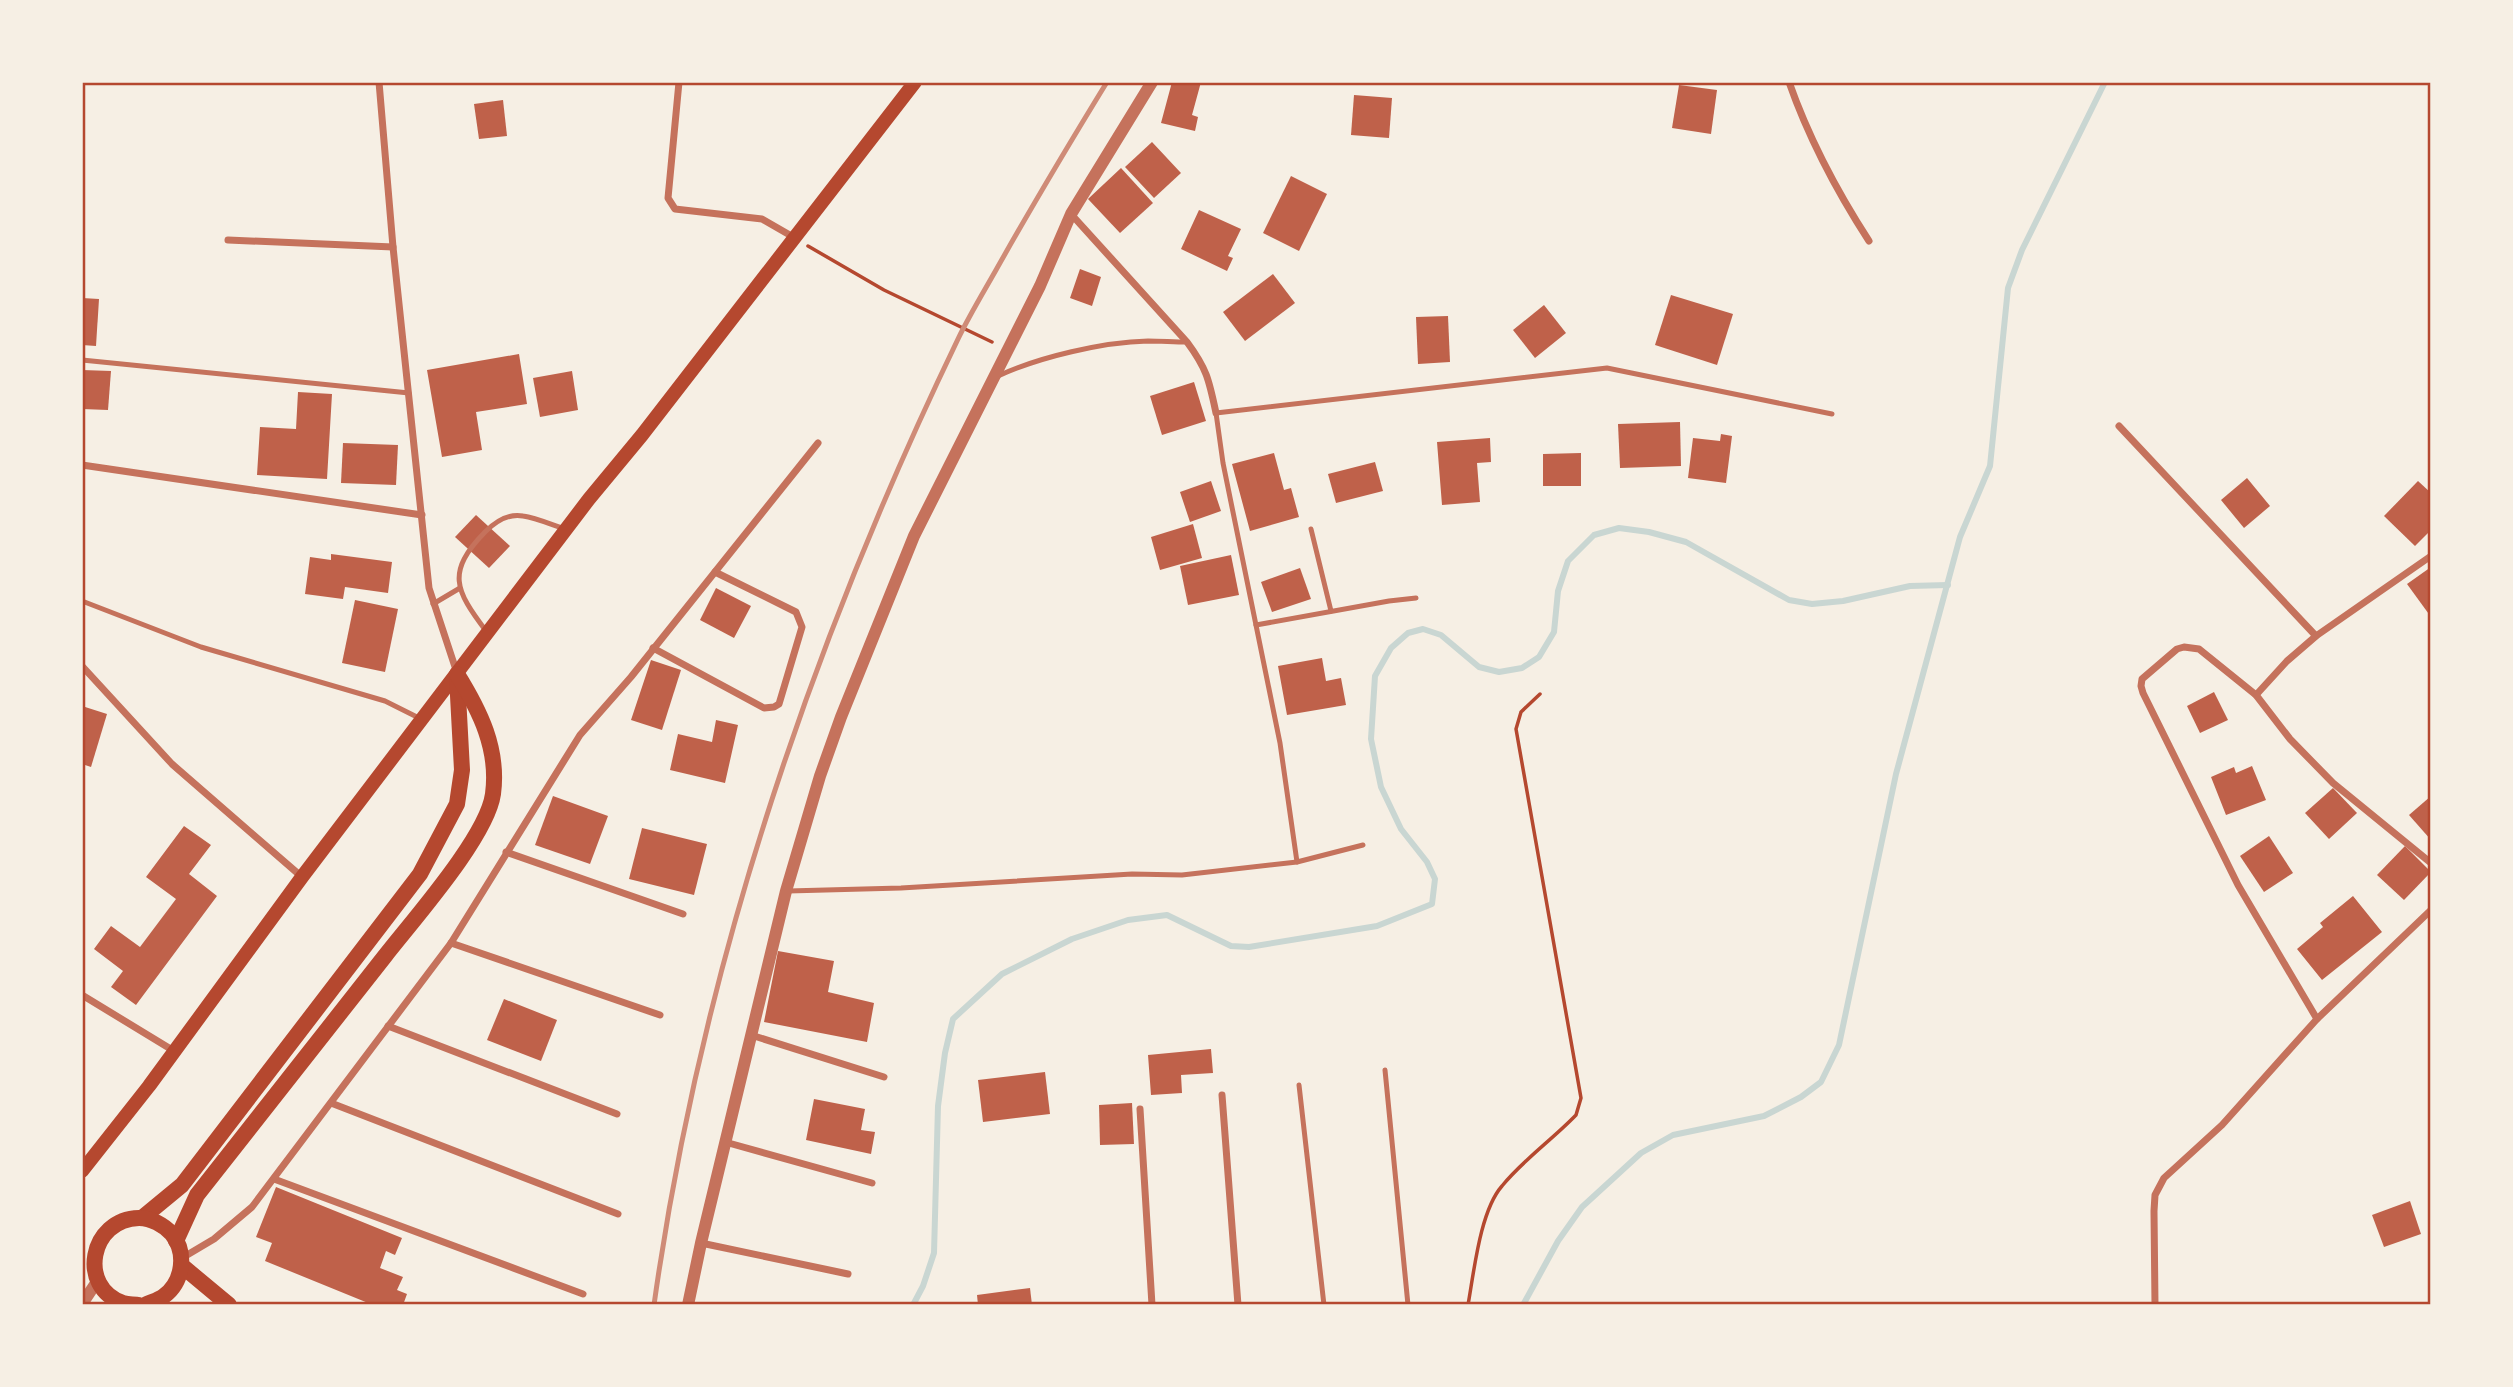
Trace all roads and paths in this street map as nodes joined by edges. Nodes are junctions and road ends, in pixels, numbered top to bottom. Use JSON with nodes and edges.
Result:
{"nodes":[{"id":1,"x":379,"y":82,"type":"edge"},
{"id":2,"x":679,"y":82,"type":"edge"},
{"id":3,"x":915,"y":82,"type":"edge"},
{"id":4,"x":1152,"y":82,"type":"edge"},
{"id":5,"x":1788,"y":82,"type":"edge"},
{"id":6,"x":1071,"y":214,"type":"junction"},
{"id":7,"x":795,"y":238,"type":"junction"},
{"id":8,"x":228,"y":240,"type":"dead end"},
{"id":9,"x":1868,"y":241,"type":"dead end"},
{"id":10,"x":393,"y":247,"type":"junction"},
{"id":11,"x":992,"y":342,"type":"dead end"},
{"id":12,"x":1187,"y":342,"type":"junction"},
{"id":13,"x":82,"y":360,"type":"edge"},
{"id":14,"x":992,"y":379,"type":"junction"},
{"id":15,"x":409,"y":393,"type":"junction"},
{"id":16,"x":1216,"y":413,"type":"junction"},
{"id":17,"x":1832,"y":414,"type":"dead end"},
{"id":18,"x":2119,"y":426,"type":"dead end"},
{"id":19,"x":818,"y":443,"type":"dead end"},
{"id":20,"x":82,"y":465,"type":"edge"},
{"id":21,"x":422,"y":514,"type":"junction"},
{"id":22,"x":566,"y":529,"type":"junction"},
{"id":23,"x":1311,"y":529,"type":"dead end"},
{"id":24,"x":2431,"y":556,"type":"edge"},
{"id":25,"x":715,"y":572,"type":"junction"},
{"id":26,"x":460,"y":588,"type":"junction"},
{"id":27,"x":1416,"y":598,"type":"dead end"},
{"id":28,"x":82,"y":601,"type":"edge"},
{"id":29,"x":433,"y":604,"type":"junction"},
{"id":30,"x":1331,"y":611,"type":"junction"},
{"id":31,"x":1256,"y":625,"type":"junction"},
{"id":32,"x":488,"y":634,"type":"junction"},
{"id":33,"x":2316,"y":636,"type":"junction"},
{"id":34,"x":653,"y":648,"type":"junction"},
{"id":35,"x":82,"y":666,"type":"edge"},
{"id":36,"x":457,"y":674,"type":"junction"},
{"id":37,"x":1540,"y":694,"type":"dead end"},
{"id":38,"x":2256,"y":695,"type":"junction"},
{"id":39,"x":423,"y":720,"type":"junction"},
{"id":40,"x":1363,"y":845,"type":"dead end"},
{"id":41,"x":506,"y":852,"type":"junction"},
{"id":42,"x":1297,"y":862,"type":"junction"},
{"id":43,"x":2431,"y":863,"type":"edge"},
{"id":44,"x":302,"y":877,"type":"junction"},
{"id":45,"x":786,"y":891,"type":"junction"},
{"id":46,"x":2431,"y":910,"type":"edge"},
{"id":47,"x":683,"y":914,"type":"dead end"},
{"id":48,"x":452,"y":943,"type":"junction"},
{"id":49,"x":82,"y":995,"type":"edge"},
{"id":50,"x":660,"y":1015,"type":"dead end"},
{"id":51,"x":2317,"y":1019,"type":"junction"},
{"id":52,"x":388,"y":1026,"type":"junction"},
{"id":53,"x":751,"y":1035,"type":"junction"},
{"id":54,"x":175,"y":1051,"type":"junction"},
{"id":55,"x":1385,"y":1070,"type":"dead end"},
{"id":56,"x":884,"y":1077,"type":"dead end"},
{"id":57,"x":1299,"y":1085,"type":"dead end"},
{"id":58,"x":1223,"y":1095,"type":"dead end"},
{"id":59,"x":331,"y":1102,"type":"junction"},
{"id":60,"x":1140,"y":1109,"type":"dead end"},
{"id":61,"x":617,"y":1114,"type":"dead end"},
{"id":62,"x":725,"y":1142,"type":"junction"},
{"id":63,"x":82,"y":1171,"type":"edge"},
{"id":64,"x":274,"y":1179,"type":"junction"},
{"id":65,"x":872,"y":1183,"type":"dead end"},
{"id":66,"x":618,"y":1214,"type":"dead end"},
{"id":67,"x":142,"y":1218,"type":"junction"},
{"id":68,"x":176,"y":1241,"type":"junction"},
{"id":69,"x":701,"y":1243,"type":"junction"},
{"id":70,"x":181,"y":1261,"type":"junction"},
{"id":71,"x":848,"y":1274,"type":"dead end"},
{"id":72,"x":98,"y":1280,"type":"junction"},
{"id":73,"x":583,"y":1294,"type":"dead end"},
{"id":74,"x":168,"y":1301,"type":"edge"},
{"id":75,"x":82,"y":1304,"type":"edge"},
{"id":76,"x":128,"y":1304,"type":"edge"},
{"id":77,"x":145,"y":1305,"type":"edge"},
{"id":78,"x":229,"y":1305,"type":"edge"},
{"id":79,"x":688,"y":1305,"type":"edge"},
{"id":80,"x":1152,"y":1305,"type":"edge"},
{"id":81,"x":1238,"y":1305,"type":"edge"},
{"id":82,"x":1324,"y":1305,"type":"edge"},
{"id":83,"x":1408,"y":1305,"type":"edge"},
{"id":84,"x":1468,"y":1305,"type":"edge"},
{"id":85,"x":2155,"y":1305,"type":"edge"}],
"edges":[{"from":1,"to":10,"type":"street"},
{"from":2,"to":7,"type":"street"},
{"from":3,"to":7,"type":"main road"},
{"from":4,"to":6,"type":"street"},
{"from":5,"to":9,"type":"street"},
{"from":6,"to":12,"type":"street"},
{"from":6,"to":14,"type":"street"},
{"from":7,"to":11,"type":"path"},
{"from":7,"to":22,"type":"main road"},
{"from":8,"to":10,"type":"street"},
{"from":10,"to":15,"type":"street"},
{"from":12,"to":14,"type":"lane"},
{"from":12,"to":16,"type":"street"},
{"from":13,"to":15,"type":"lane"},
{"from":14,"to":45,"type":"street"},
{"from":15,"to":21,"type":"street"},
{"from":16,"to":17,"type":"lane"},
{"from":16,"to":31,"type":"lane"},
{"from":18,"to":33,"type":"street"},
{"from":19,"to":25,"type":"street"},
{"from":20,"to":21,"type":"street"},
{"from":21,"to":29,"type":"street"},
{"from":22,"to":26,"type":"lane"},
{"from":22,"to":32,"type":"main road"},
{"from":23,"to":30,"type":"lane"},
{"from":24,"to":33,"type":"street"},
{"from":25,"to":34,"type":"street"},
{"from":25,"to":34,"type":"street"},
{"from":26,"to":29,"type":"lane"},
{"from":26,"to":32,"type":"lane"},
{"from":27,"to":30,"type":"lane"},
{"from":28,"to":39,"type":"lane"},
{"from":29,"to":36,"type":"street"},
{"from":30,"to":31,"type":"lane"},
{"from":31,"to":42,"type":"lane"},
{"from":32,"to":36,"type":"main road"},
{"from":33,"to":38,"type":"street"},
{"from":34,"to":41,"type":"street"},
{"from":35,"to":44,"type":"street"},
{"from":36,"to":39,"type":"main road"},
{"from":36,"to":67,"type":"main road"},
{"from":36,"to":68,"type":"main road"},
{"from":37,"to":84,"type":"path"},
{"from":38,"to":43,"type":"street"},
{"from":38,"to":51,"type":"street"},
{"from":39,"to":44,"type":"main road"},
{"from":40,"to":42,"type":"lane"},
{"from":41,"to":47,"type":"street"},
{"from":41,"to":48,"type":"street"},
{"from":42,"to":45,"type":"lane"},
{"from":44,"to":54,"type":"main road"},
{"from":45,"to":53,"type":"street"},
{"from":46,"to":51,"type":"street"},
{"from":48,"to":50,"type":"street"},
{"from":48,"to":52,"type":"street"},
{"from":49,"to":54,"type":"street"},
{"from":51,"to":85,"type":"street"},
{"from":52,"to":59,"type":"street"},
{"from":52,"to":61,"type":"street"},
{"from":53,"to":56,"type":"street"},
{"from":53,"to":62,"type":"street"},
{"from":54,"to":63,"type":"main road"},
{"from":55,"to":83,"type":"lane"},
{"from":57,"to":82,"type":"lane"},
{"from":58,"to":81,"type":"street"},
{"from":59,"to":64,"type":"street"},
{"from":59,"to":66,"type":"street"},
{"from":60,"to":80,"type":"street"},
{"from":62,"to":65,"type":"street"},
{"from":62,"to":69,"type":"street"},
{"from":64,"to":70,"type":"street"},
{"from":64,"to":73,"type":"street"},
{"from":67,"to":68,"type":"main road"},
{"from":67,"to":72,"type":"main road"},
{"from":68,"to":70,"type":"main road"},
{"from":69,"to":71,"type":"street"},
{"from":69,"to":79,"type":"street"},
{"from":70,"to":74,"type":"main road"},
{"from":70,"to":78,"type":"main road"},
{"from":72,"to":75,"type":"street"},
{"from":72,"to":76,"type":"main road"},
{"from":74,"to":77,"type":"main road"}]}
